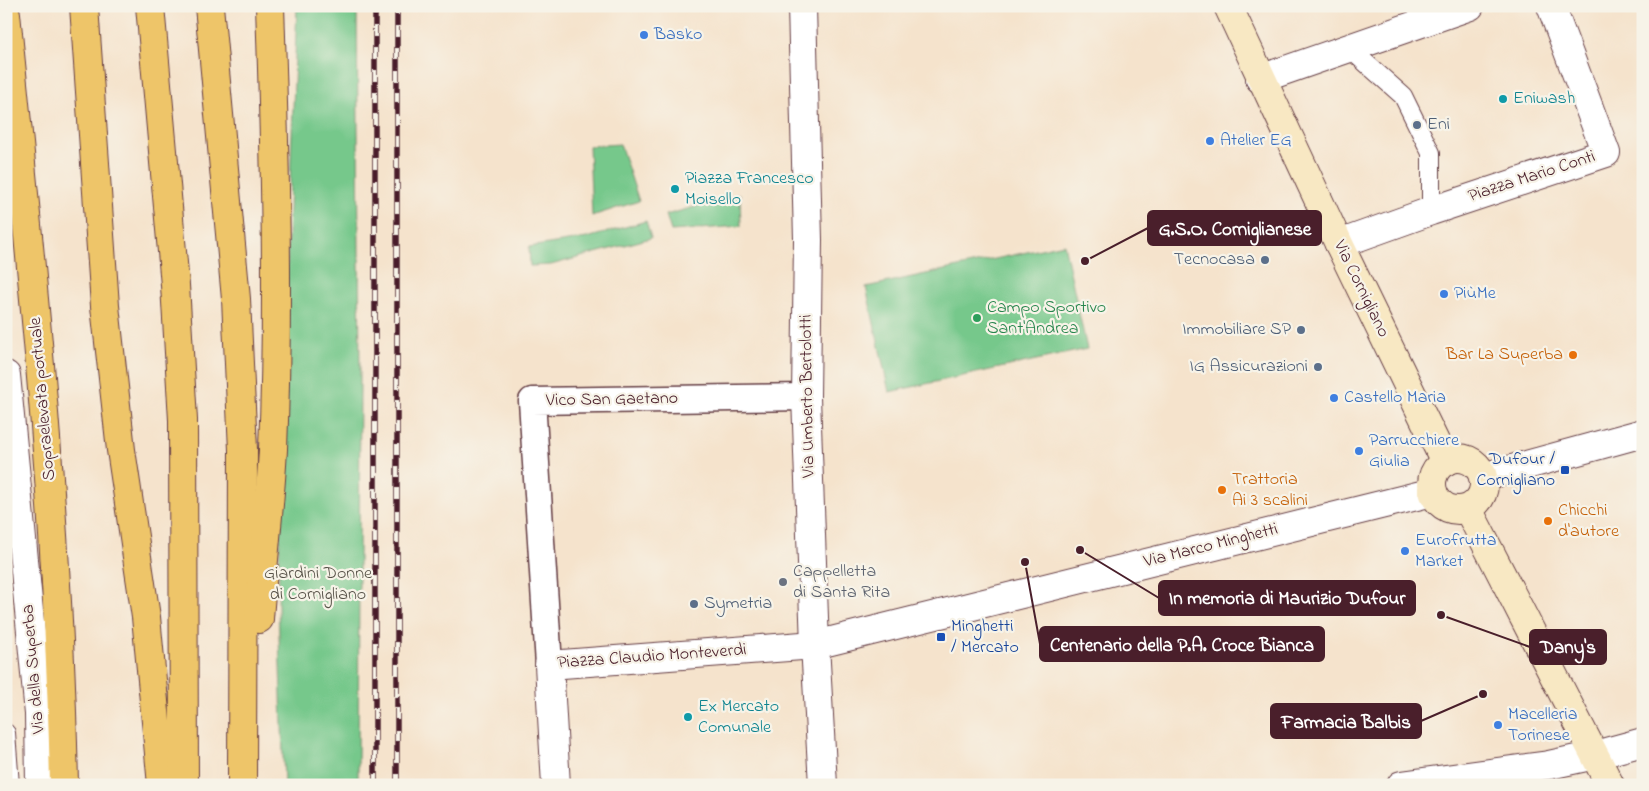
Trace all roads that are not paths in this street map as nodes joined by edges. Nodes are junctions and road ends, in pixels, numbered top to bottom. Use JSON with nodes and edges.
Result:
{"nodes":[{"id":1,"x":84,"y":6,"type":"edge"},
{"id":2,"x":150,"y":6,"type":"edge"},
{"id":3,"x":209,"y":6,"type":"edge"},
{"id":4,"x":270,"y":6,"type":"edge"},
{"id":5,"x":802,"y":6,"type":"edge"},
{"id":6,"x":1228,"y":6,"type":"edge"},
{"id":7,"x":1470,"y":6,"type":"edge"},
{"id":8,"x":1551,"y":6,"type":"edge"},
{"id":9,"x":6,"y":14,"type":"edge"},
{"id":10,"x":1349,"y":48,"type":"junction"},
{"id":11,"x":1260,"y":78,"type":"junction"},
{"id":12,"x":1431,"y":210,"type":"junction"},
{"id":13,"x":1339,"y":244,"type":"junction"},
{"id":14,"x":6,"y":375,"type":"edge"},
{"id":15,"x":806,"y":398,"type":"junction"},
{"id":16,"x":1643,"y":433,"type":"edge"},
{"id":17,"x":1445,"y":462,"type":"junction"},
{"id":18,"x":1483,"y":477,"type":"junction"},
{"id":19,"x":1433,"y":492,"type":"junction"},
{"id":20,"x":1468,"y":509,"type":"junction"},
{"id":21,"x":815,"y":645,"type":"junction"},
{"id":22,"x":549,"y":665,"type":"junction"},
{"id":23,"x":6,"y":733,"type":"edge"},
{"id":24,"x":1643,"y":742,"type":"edge"},
{"id":25,"x":1595,"y":755,"type":"junction"},
{"id":26,"x":10,"y":785,"type":"edge"},
{"id":27,"x":40,"y":785,"type":"edge"},
{"id":28,"x":64,"y":785,"type":"edge"},
{"id":29,"x":162,"y":785,"type":"edge"},
{"id":30,"x":184,"y":785,"type":"edge"},
{"id":31,"x":244,"y":785,"type":"edge"},
{"id":32,"x":556,"y":785,"type":"edge"},
{"id":33,"x":823,"y":785,"type":"edge"},
{"id":34,"x":1402,"y":785,"type":"edge"},
{"id":35,"x":1610,"y":785,"type":"edge"}],
"edges":[{"from":1,"to":29,"type":"highway"},
{"from":2,"to":30,"type":"highway"},
{"from":3,"to":31,"type":"highway"},
{"from":4,"to":31,"type":"highway"},
{"from":5,"to":15,"type":"street","name":"Via Umberto Bertolotti"},
{"from":6,"to":11,"type":"main road","name":"Via Cornigliano"},
{"from":7,"to":10,"type":"street"},
{"from":8,"to":12,"type":"street","name":"Piazza Mario Conti"},
{"from":9,"to":28,"type":"highway","name":"Sopraelevata portuale"},
{"from":10,"to":11,"type":"street"},
{"from":10,"to":12,"type":"lane"},
{"from":11,"to":13,"type":"main road","name":"Via Cornigliano"},
{"from":12,"to":13,"type":"street","name":"Piazza Mario Conti"},
{"from":13,"to":17,"type":"main road","name":"Via Cornigliano"},
{"from":14,"to":27,"type":"street","name":"Via della Superba"},
{"from":15,"to":21,"type":"street","name":"Via Umberto Bertolotti"},
{"from":15,"to":22,"type":"street","name":"Vico San Gaetano"},
{"from":16,"to":18,"type":"street"},
{"from":17,"to":18,"type":"main road"},
{"from":17,"to":19,"type":"main road"},
{"from":18,"to":20,"type":"main road"},
{"from":19,"to":20,"type":"main road"},
{"from":19,"to":21,"type":"street","name":"Via Marco Minghetti"},
{"from":20,"to":25,"type":"main road"},
{"from":21,"to":22,"type":"street","name":"Piazza Claudio Monteverdi"},
{"from":21,"to":33,"type":"street","name":"Via Umberto Bertolotti"},
{"from":22,"to":32,"type":"street","name":"Piazza Claudio Monteverdi"},
{"from":23,"to":26,"type":"lane"},
{"from":24,"to":25,"type":"street"},
{"from":25,"to":34,"type":"street"},
{"from":25,"to":35,"type":"main road"}]}
